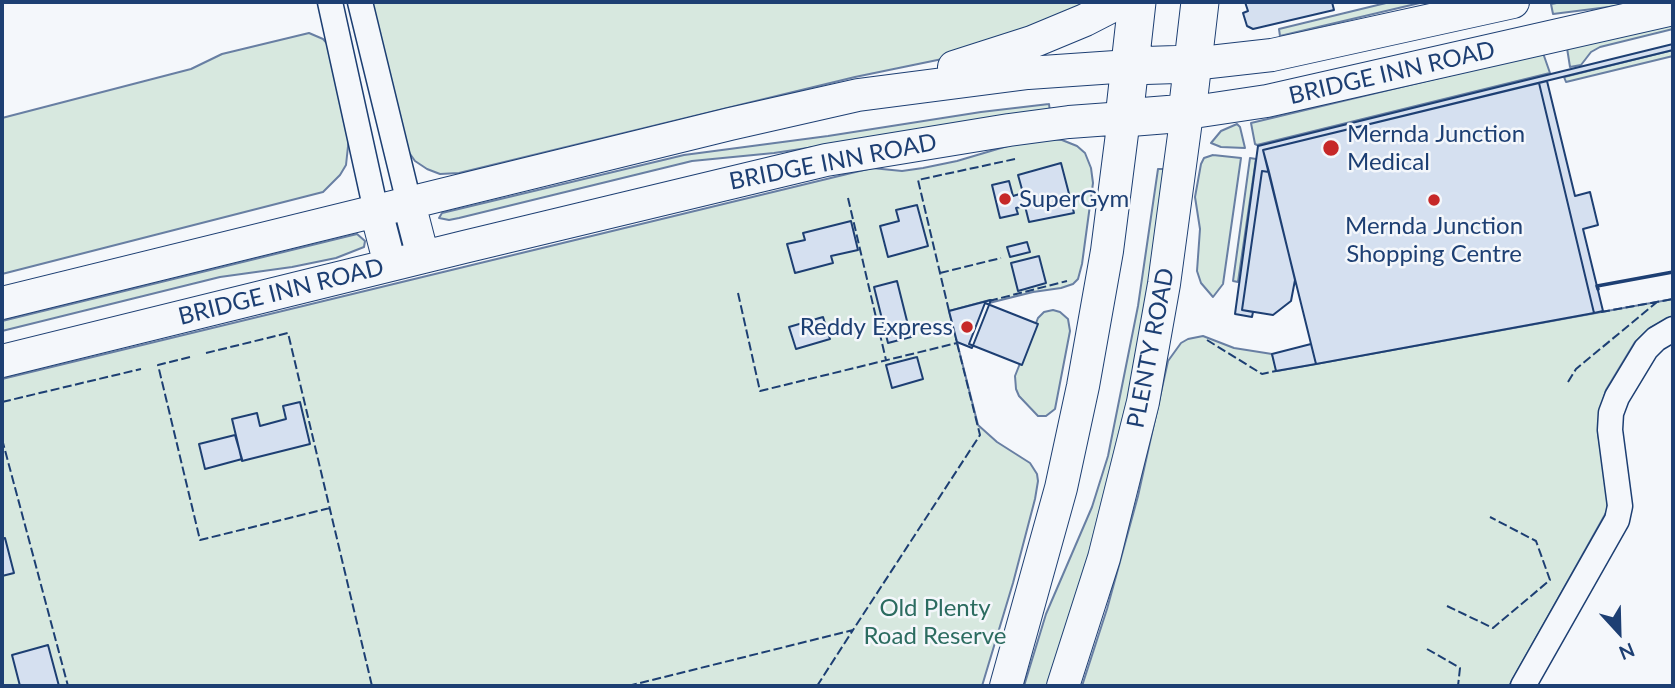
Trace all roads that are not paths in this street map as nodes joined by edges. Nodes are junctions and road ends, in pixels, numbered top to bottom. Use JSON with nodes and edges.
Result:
{"nodes":[{"id":1,"x":360,"y":2,"type":"edge"},
{"id":2,"x":1120,"y":2,"type":"edge"},
{"id":3,"x":1137,"y":2,"type":"edge"},
{"id":4,"x":1200,"y":2,"type":"edge"},
{"id":5,"x":1513,"y":2,"type":"edge"},
{"id":6,"x":331,"y":6,"type":"edge"},
{"id":7,"x":1673,"y":9,"type":"edge"},
{"id":8,"x":1192,"y":64,"type":"junction"},
{"id":9,"x":1130,"y":66,"type":"junction"},
{"id":10,"x":858,"y":95,"type":"junction"},
{"id":11,"x":1187,"y":113,"type":"junction"},
{"id":12,"x":1124,"y":118,"type":"junction"},
{"id":13,"x":409,"y":203,"type":"junction"},
{"id":14,"x":376,"y":211,"type":"junction"},
{"id":15,"x":423,"y":257,"type":"junction"},
{"id":16,"x":390,"y":265,"type":"junction"},
{"id":17,"x":2,"y":303,"type":"edge"},
{"id":18,"x":1673,"y":329,"type":"edge"},
{"id":19,"x":2,"y":361,"type":"edge"},
{"id":20,"x":1006,"y":686,"type":"edge"},
{"id":21,"x":1063,"y":686,"type":"edge"},
{"id":22,"x":1523,"y":686,"type":"edge"}],
"edges":[{"from":1,"to":6,"type":"street"},
{"from":1,"to":13,"type":"street"},
{"from":2,"to":10,"type":"main road"},
{"from":3,"to":9,"type":"highway"},
{"from":4,"to":8,"type":"highway","name":"PLENTY ROAD"},
{"from":5,"to":8,"type":"main road","name":"BRIDGE INN ROAD"},
{"from":6,"to":14,"type":"street"},
{"from":7,"to":11,"type":"main road","name":"BRIDGE INN ROAD"},
{"from":8,"to":9,"type":"highway","name":"BRIDGE INN ROAD"},
{"from":8,"to":11,"type":"highway","name":"PLENTY ROAD"},
{"from":9,"to":10,"type":"main road","name":"BRIDGE INN ROAD"},
{"from":9,"to":12,"type":"highway"},
{"from":10,"to":13,"type":"main road","name":"BRIDGE INN ROAD"},
{"from":11,"to":12,"type":"highway","name":"BRIDGE INN ROAD"},
{"from":11,"to":21,"type":"main road","name":"PLENTY ROAD"},
{"from":12,"to":15,"type":"main road","name":"BRIDGE INN ROAD"},
{"from":12,"to":20,"type":"main road"},
{"from":13,"to":14,"type":"main road","name":"BRIDGE INN ROAD"},
{"from":13,"to":15,"type":"main road"},
{"from":14,"to":16,"type":"main road"},
{"from":14,"to":17,"type":"main road","name":"BRIDGE INN ROAD"},
{"from":15,"to":16,"type":"main road","name":"BRIDGE INN ROAD"},
{"from":16,"to":19,"type":"main road","name":"BRIDGE INN ROAD"},
{"from":18,"to":22,"type":"street"}]}
